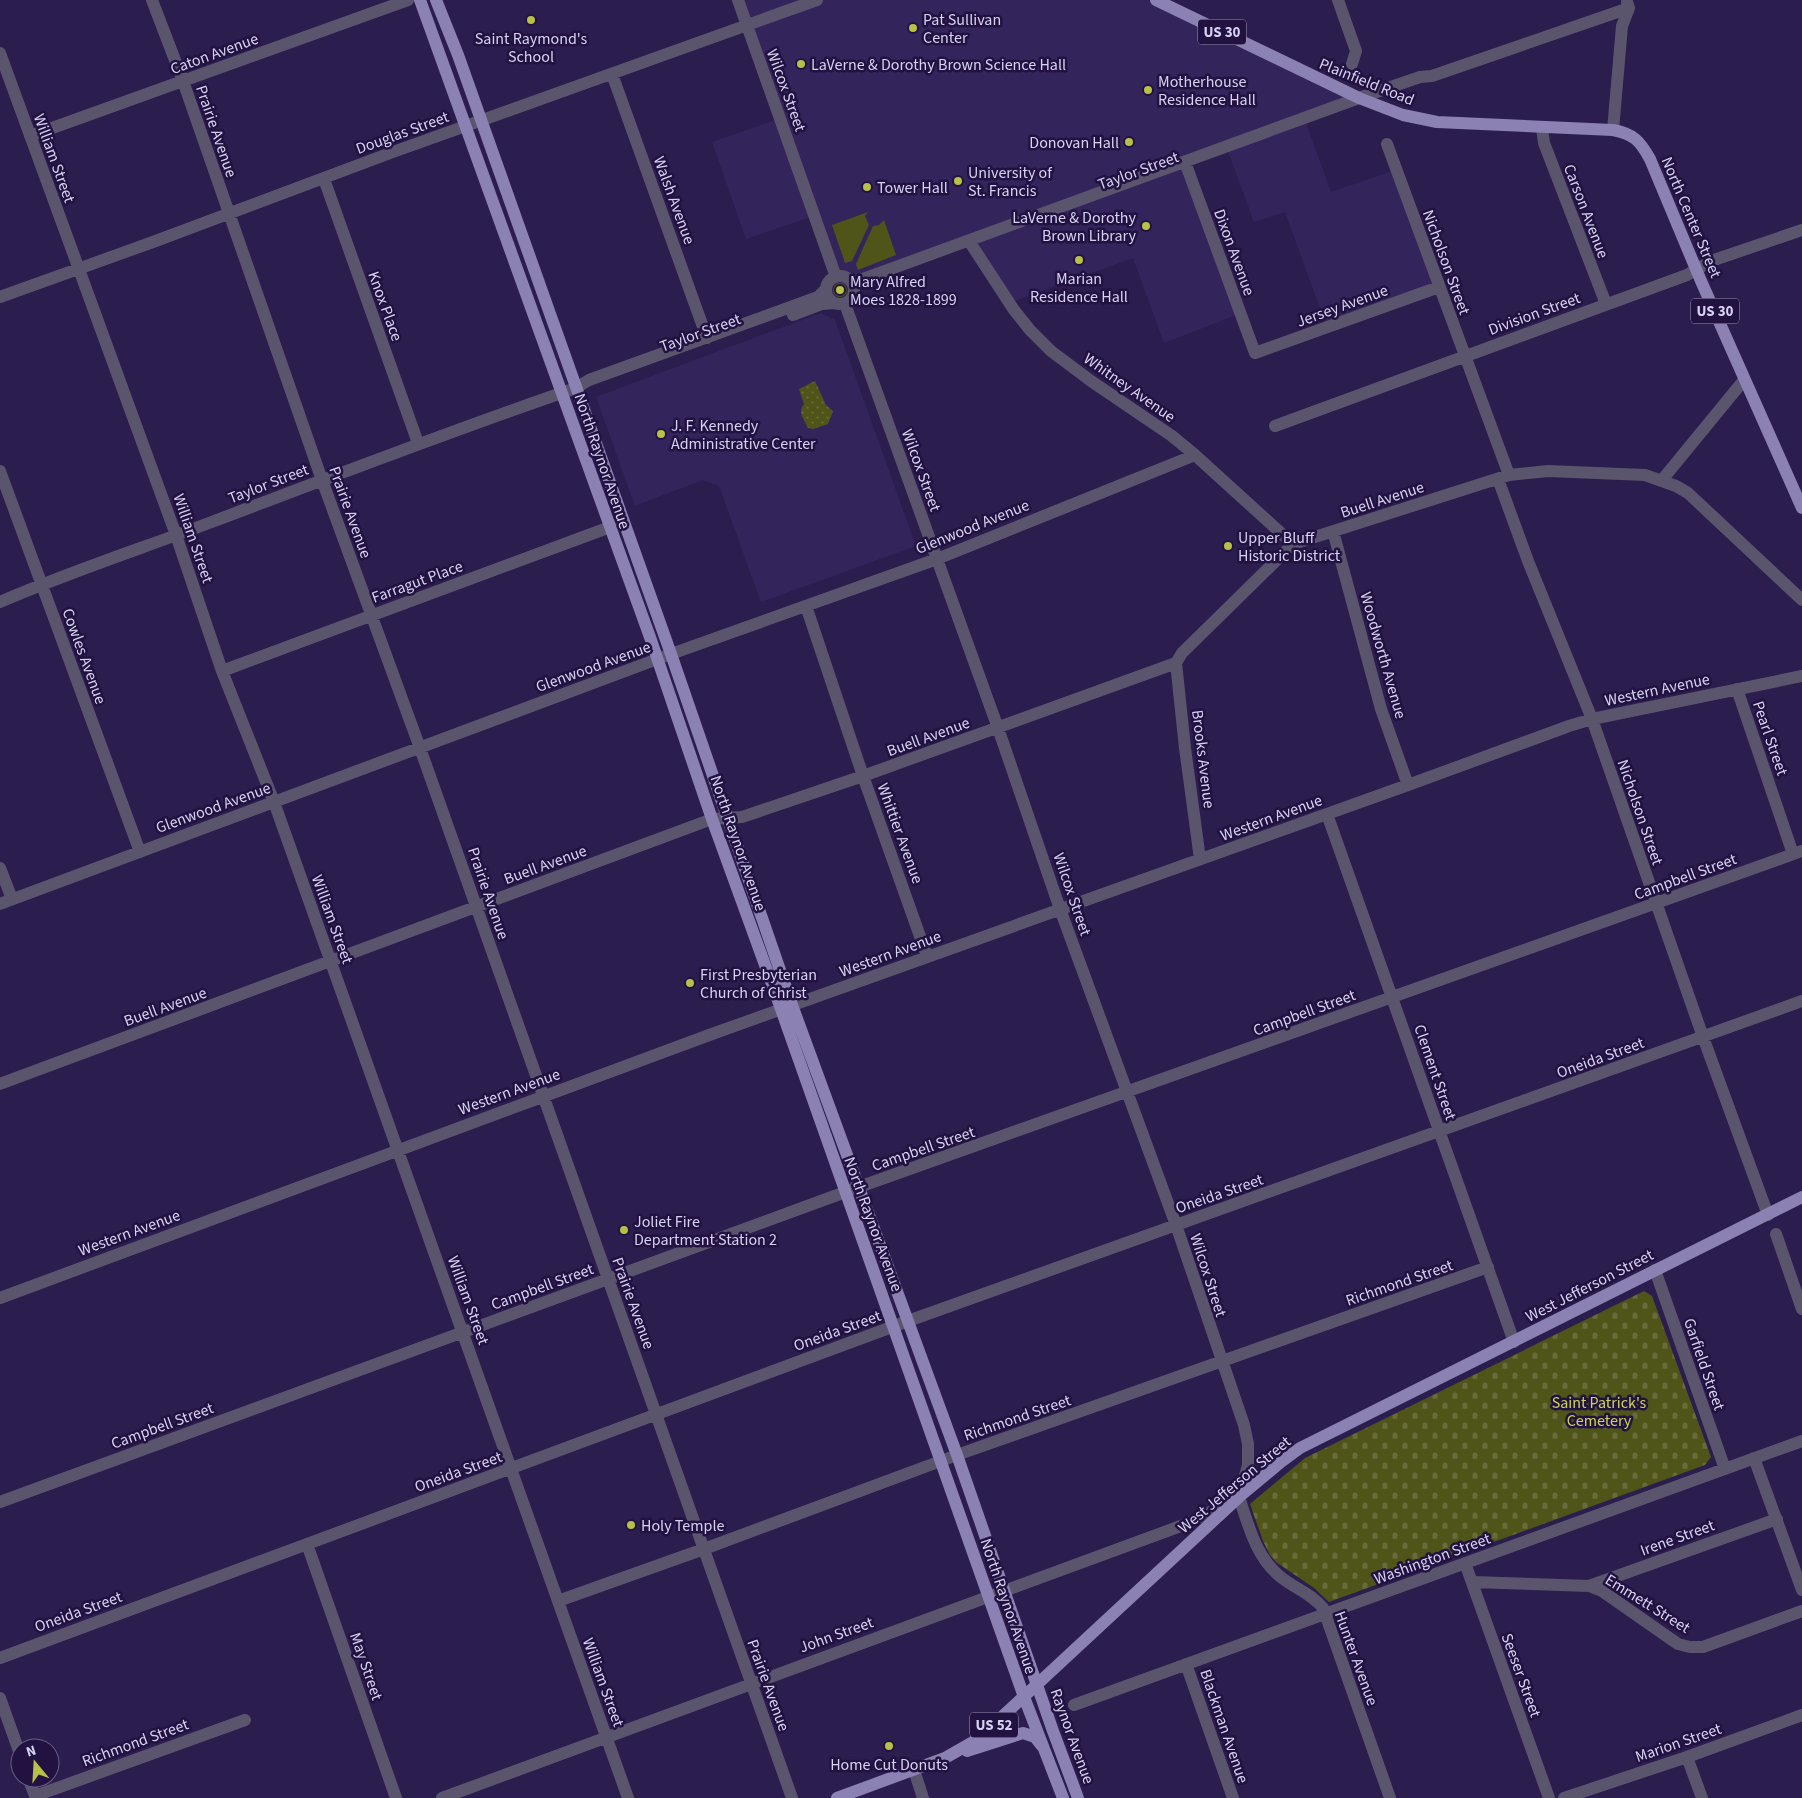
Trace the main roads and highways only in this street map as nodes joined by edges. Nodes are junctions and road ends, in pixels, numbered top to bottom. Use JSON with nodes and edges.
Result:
{"nodes":[{"id":1,"x":420,"y":0,"type":"edge"},
{"id":2,"x":436,"y":0,"type":"edge"},
{"id":3,"x":1156,"y":0,"type":"edge"},
{"id":4,"x":1613,"y":130,"type":"joint"},
{"id":5,"x":600,"y":454,"type":"junction"},
{"id":6,"x":585,"y":459,"type":"junction"},
{"id":7,"x":1802,"y":508,"type":"edge"},
{"id":8,"x":787,"y":1007,"type":"junction"},
{"id":9,"x":1802,"y":1197,"type":"edge"},
{"id":10,"x":1037,"y":1684,"type":"junction"},
{"id":11,"x":1024,"y":1697,"type":"junction"},
{"id":12,"x":1044,"y":1748,"type":"junction"},
{"id":13,"x":946,"y":1758,"type":"junction"},
{"id":14,"x":836,"y":1798,"type":"edge"},
{"id":15,"x":1063,"y":1798,"type":"edge"},
{"id":16,"x":1078,"y":1798,"type":"edge"}],
"edges":[{"from":1,"to":6,"type":"main road","name":"North Raynor Avenue"},
{"from":2,"to":5,"type":"main road","name":"North Raynor Avenue"},
{"from":3,"to":4,"type":"main road","name":"Plainfield Road","number":"US 30"},
{"from":4,"to":7,"type":"main road","name":"North Center Street","number":"US 30"},
{"from":5,"to":6,"type":"main road"},
{"from":5,"to":8,"type":"main road","name":"North Raynor Avenue"},
{"from":6,"to":8,"type":"main road","name":"North Raynor Avenue"},
{"from":8,"to":10,"type":"main road","name":"North Raynor Avenue"},
{"from":8,"to":11,"type":"main road","name":"North Raynor Avenue"},
{"from":9,"to":10,"type":"main road","name":"West Jefferson Street"},
{"from":10,"to":11,"type":"main road","name":"West Jefferson Street","number":"US 52"},
{"from":10,"to":16,"type":"main road","name":"Raynor Avenue"},
{"from":11,"to":12,"type":"main road","name":"Raynor Avenue"},
{"from":11,"to":13,"type":"main road","name":"West Jefferson Street","number":"US 52"},
{"from":12,"to":13,"type":"main road","number":"US 52"},
{"from":12,"to":15,"type":"main road","name":"Raynor Avenue"},
{"from":13,"to":14,"type":"main road","name":"West Jefferson Street","number":"US 52"}]}
